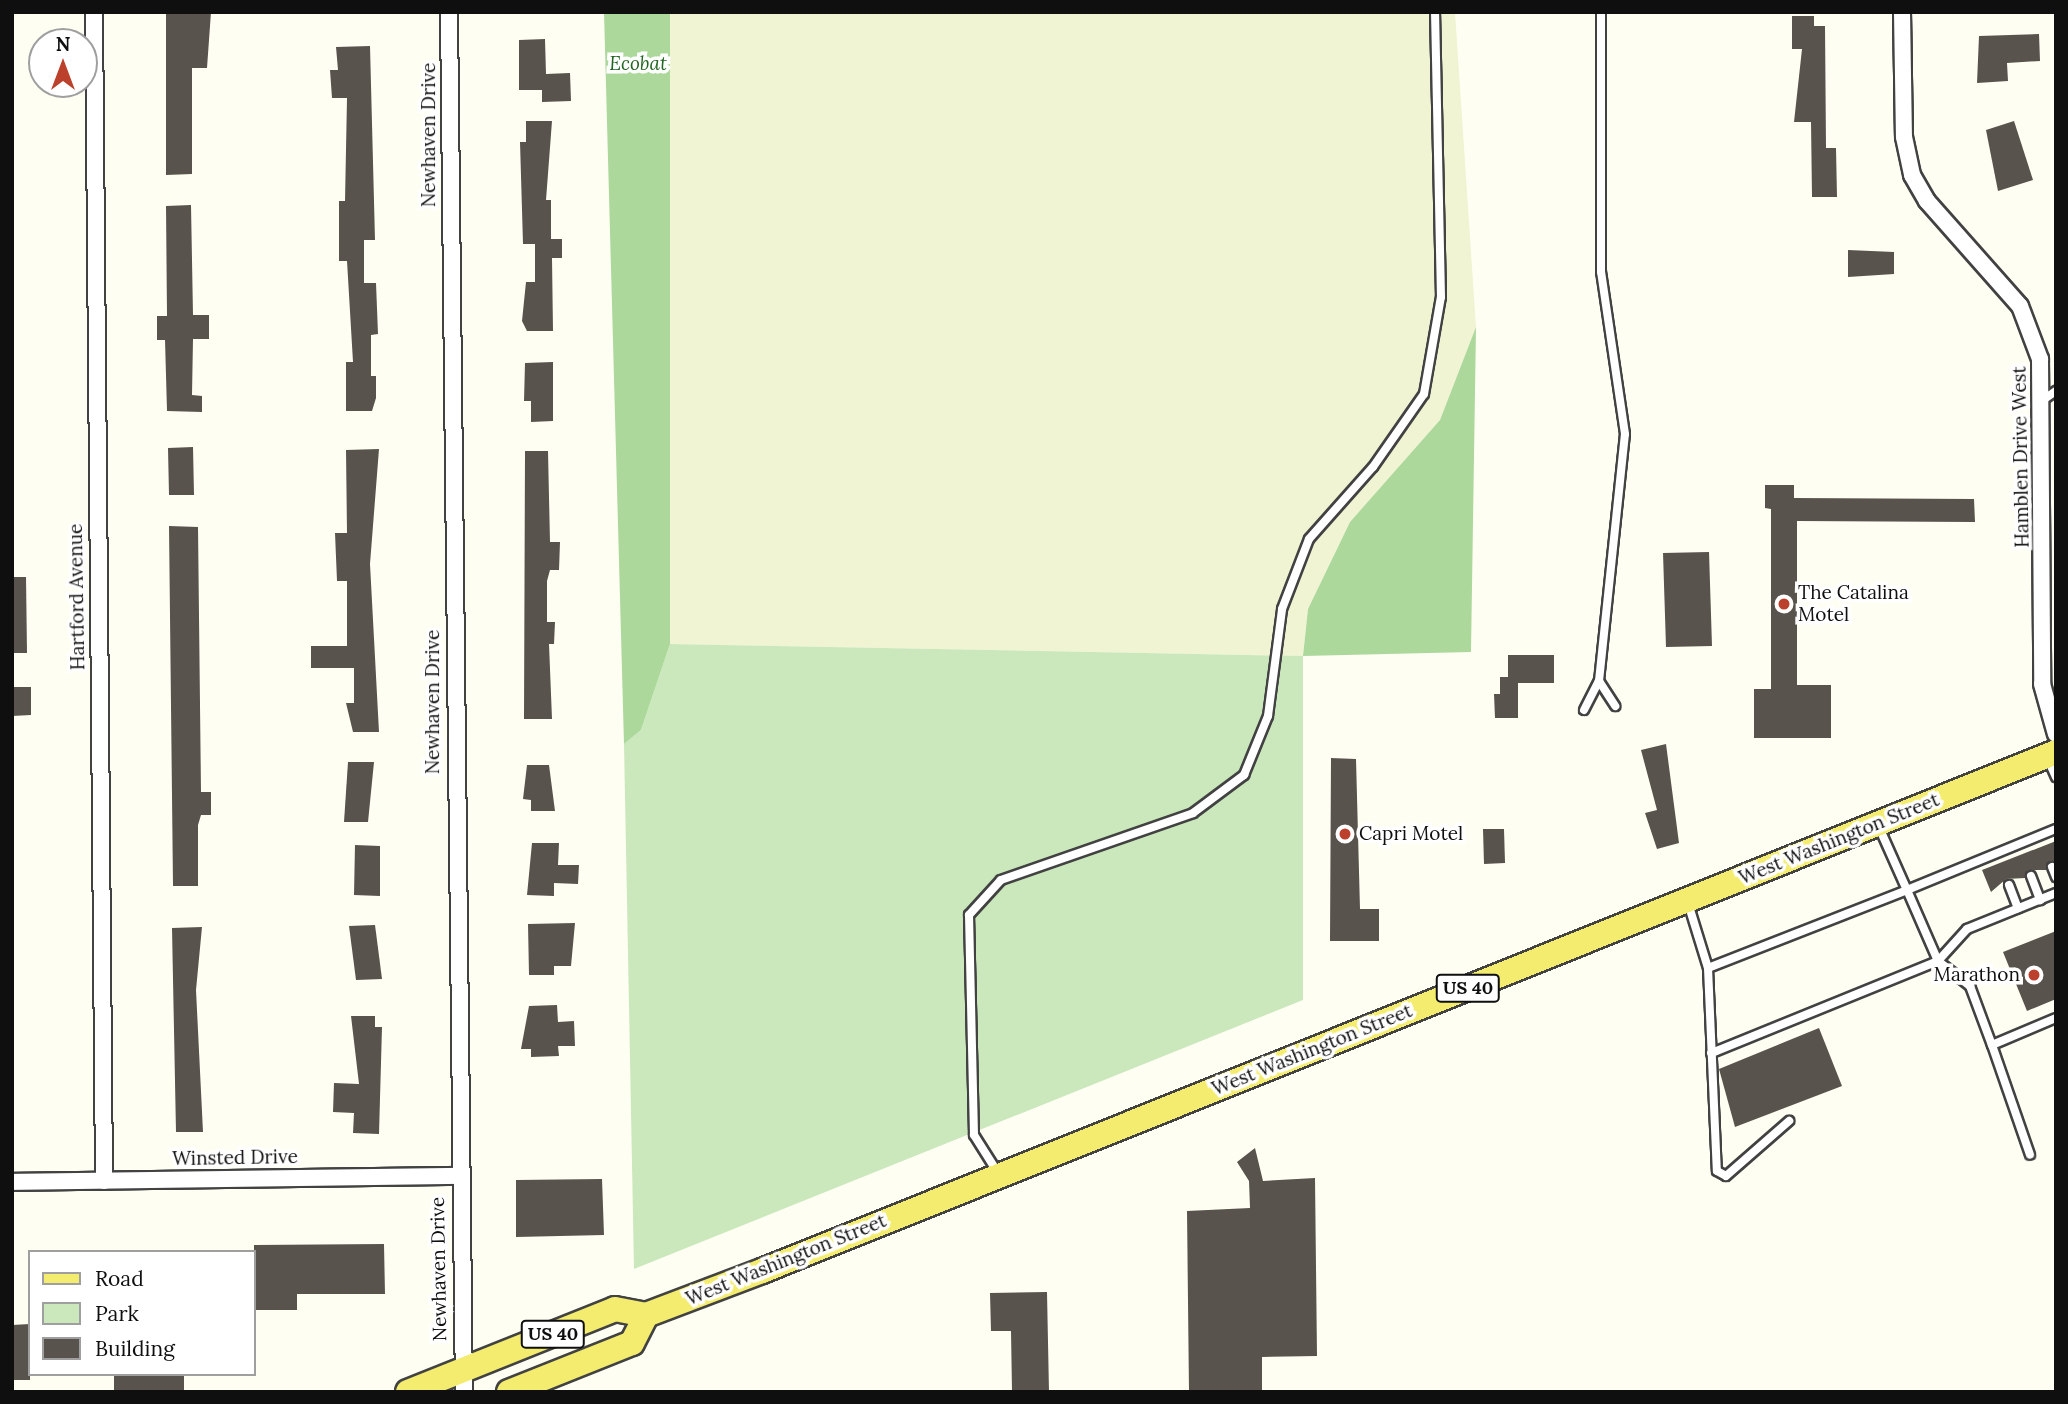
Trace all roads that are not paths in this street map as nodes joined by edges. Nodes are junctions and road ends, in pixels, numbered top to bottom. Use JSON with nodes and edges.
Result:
{"nodes":[{"id":1,"x":94,"y":12,"type":"edge"},
{"id":2,"x":449,"y":12,"type":"edge"},
{"id":3,"x":1435,"y":12,"type":"edge"},
{"id":4,"x":1601,"y":12,"type":"edge"},
{"id":5,"x":1902,"y":12,"type":"edge"},
{"id":6,"x":2049,"y":395,"type":"edge"},
{"id":7,"x":1599,"y":681,"type":"junction"},
{"id":8,"x":1615,"y":706,"type":"dead end"},
{"id":9,"x":1584,"y":710,"type":"dead end"},
{"id":10,"x":2053,"y":755,"type":"edge"},
{"id":11,"x":1877,"y":824,"type":"junction"},
{"id":12,"x":2056,"y":829,"type":"edge"},
{"id":13,"x":2040,"y":835,"type":"junction"},
{"id":14,"x":2019,"y":844,"type":"junction"},
{"id":15,"x":2043,"y":845,"type":"dead end"},
{"id":16,"x":2023,"y":854,"type":"dead end"},
{"id":17,"x":2052,"y":867,"type":"dead end"},
{"id":18,"x":2031,"y":876,"type":"dead end"},
{"id":19,"x":2056,"y":877,"type":"edge"},
{"id":20,"x":2009,"y":885,"type":"dead end"},
{"id":21,"x":1907,"y":890,"type":"junction"},
{"id":22,"x":2056,"y":893,"type":"edge"},
{"id":23,"x":1687,"y":900,"type":"junction"},
{"id":24,"x":2040,"y":900,"type":"junction"},
{"id":25,"x":2018,"y":908,"type":"junction"},
{"id":26,"x":1938,"y":961,"type":"junction"},
{"id":27,"x":1708,"y":968,"type":"junction"},
{"id":28,"x":2056,"y":1018,"type":"edge"},
{"id":29,"x":1992,"y":1045,"type":"junction"},
{"id":30,"x":1711,"y":1053,"type":"junction"},
{"id":31,"x":1789,"y":1121,"type":"dead end"},
{"id":32,"x":2030,"y":1155,"type":"dead end"},
{"id":33,"x":1000,"y":1175,"type":"junction"},
{"id":34,"x":458,"y":1176,"type":"junction"},
{"id":35,"x":104,"y":1181,"type":"junction"},
{"id":36,"x":12,"y":1182,"type":"edge"},
{"id":37,"x":646,"y":1315,"type":"junction"},
{"id":38,"x":463,"y":1381,"type":"edge"},
{"id":39,"x":408,"y":1392,"type":"edge"},
{"id":40,"x":509,"y":1392,"type":"edge"}],
"edges":[{"from":1,"to":35,"type":"street","name":"Hartford Avenue"},
{"from":2,"to":34,"type":"street","name":"Newhaven Drive"},
{"from":3,"to":33,"type":"lane"},
{"from":4,"to":7,"type":"lane"},
{"from":5,"to":6,"type":"street","name":"Hamblen Drive West"},
{"from":6,"to":10,"type":"street","name":"Hamblen Drive West"},
{"from":7,"to":8,"type":"lane"},
{"from":7,"to":9,"type":"lane"},
{"from":10,"to":11,"type":"main road","name":"West Washington Street","number":"US 40"},
{"from":11,"to":21,"type":"lane"},
{"from":11,"to":23,"type":"main road","name":"West Washington Street","number":"US 40"},
{"from":12,"to":13,"type":"lane"},
{"from":13,"to":14,"type":"lane"},
{"from":13,"to":15,"type":"lane"},
{"from":14,"to":16,"type":"lane"},
{"from":14,"to":21,"type":"lane"},
{"from":17,"to":19,"type":"lane"},
{"from":18,"to":24,"type":"lane"},
{"from":20,"to":25,"type":"lane"},
{"from":21,"to":26,"type":"lane"},
{"from":21,"to":27,"type":"lane"},
{"from":22,"to":24,"type":"lane"},
{"from":23,"to":27,"type":"lane"},
{"from":23,"to":33,"type":"main road","name":"West Washington Street","number":"US 40"},
{"from":24,"to":25,"type":"lane"},
{"from":25,"to":26,"type":"lane"},
{"from":26,"to":29,"type":"lane"},
{"from":26,"to":30,"type":"lane"},
{"from":27,"to":30,"type":"lane"},
{"from":28,"to":29,"type":"lane"},
{"from":29,"to":32,"type":"lane"},
{"from":30,"to":31,"type":"lane"},
{"from":33,"to":37,"type":"main road","name":"West Washington Street","number":"US 40"},
{"from":34,"to":35,"type":"street","name":"Winsted Drive"},
{"from":34,"to":38,"type":"street","name":"Newhaven Drive"},
{"from":35,"to":36,"type":"street","name":"Winsted Drive"},
{"from":37,"to":38,"type":"main road","name":"West Washington Street","number":"US 40"},
{"from":37,"to":40,"type":"main road","number":"US 40"},
{"from":38,"to":39,"type":"main road","name":"West Washington Street","number":"US 40"}]}
